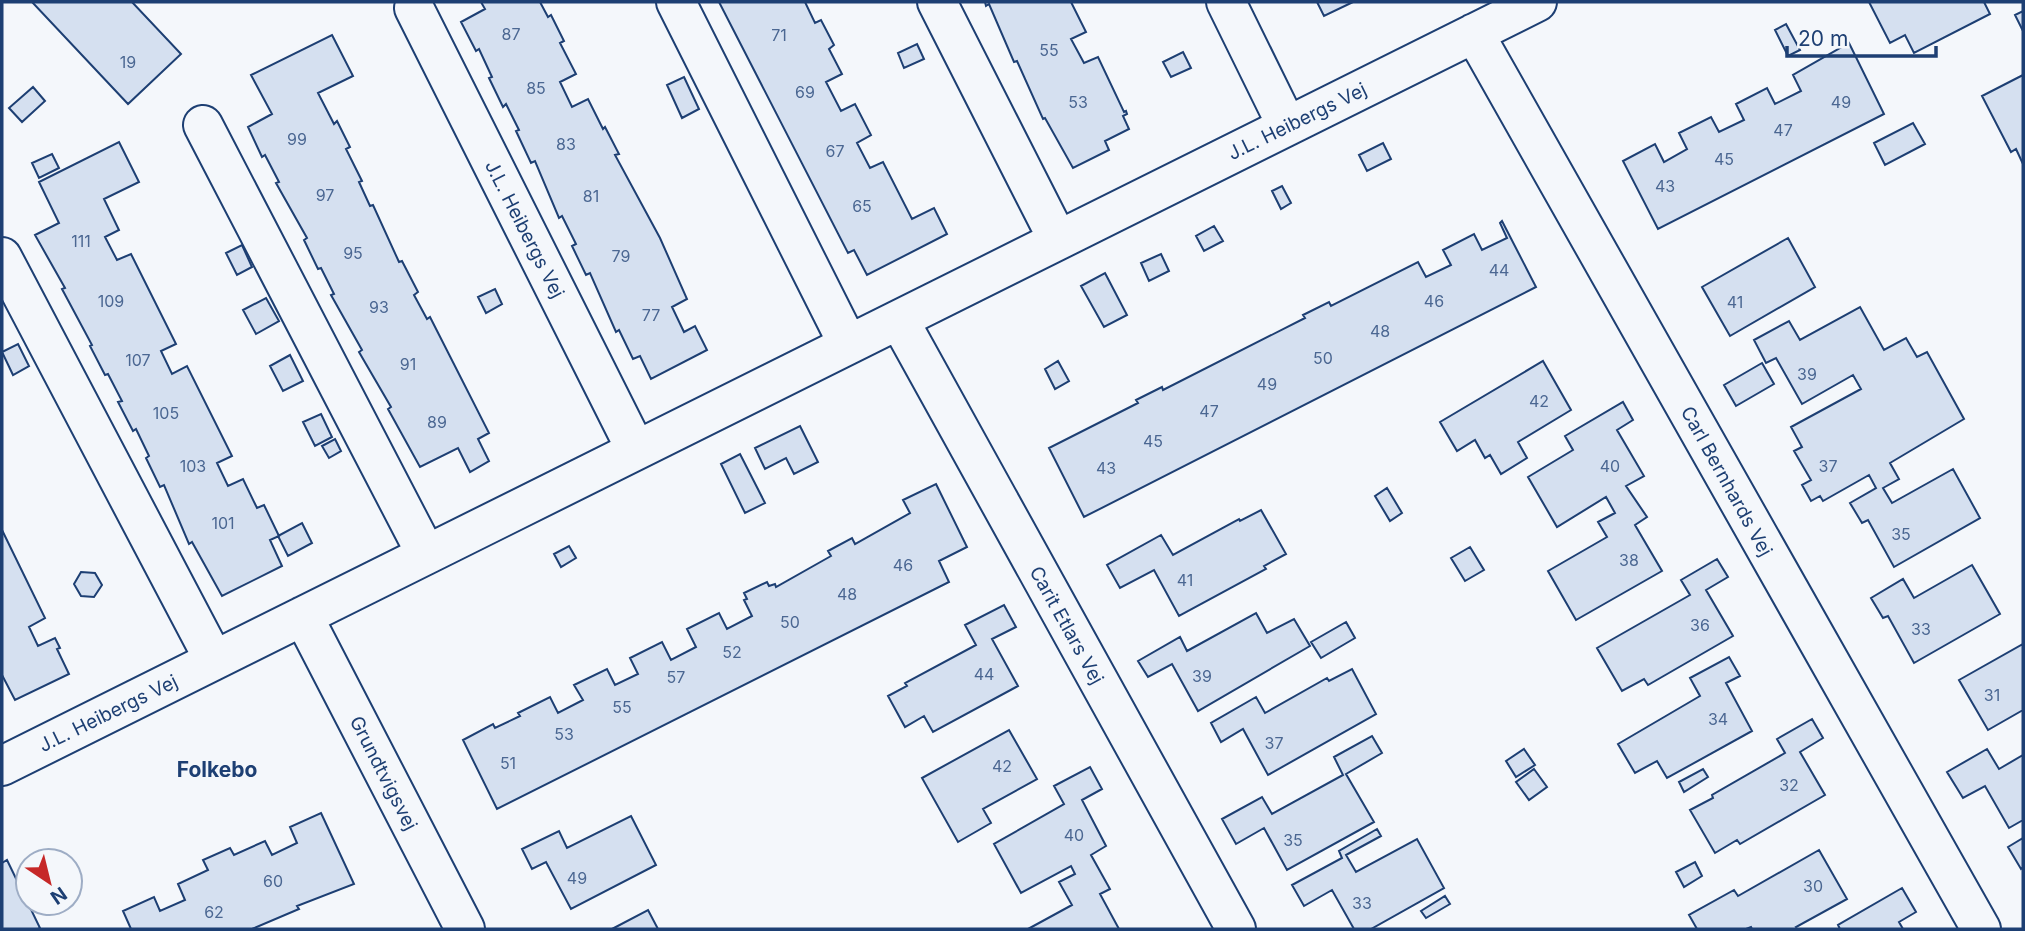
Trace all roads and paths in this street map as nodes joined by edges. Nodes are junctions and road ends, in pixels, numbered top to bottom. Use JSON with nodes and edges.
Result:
{"nodes":[{"id":1,"x":676,"y":2,"type":"edge"},
{"id":2,"x":937,"y":2,"type":"edge"},
{"id":3,"x":1226,"y":2,"type":"edge"},
{"id":4,"x":1537,"y":2,"type":"edge"},
{"id":5,"x":414,"y":8,"type":"dead end"},
{"id":6,"x":1474,"y":33,"type":"junction"},
{"id":7,"x":203,"y":125,"type":"dead end"},
{"id":8,"x":1287,"y":126,"type":"junction"},
{"id":9,"x":1058,"y":240,"type":"junction"},
{"id":10,"x":2,"y":257,"type":"edge"},
{"id":11,"x":898,"y":320,"type":"junction"},
{"id":12,"x":848,"y":344,"type":"junction"},
{"id":13,"x":636,"y":450,"type":"junction"},
{"id":14,"x":426,"y":554,"type":"junction"},
{"id":15,"x":303,"y":616,"type":"junction"},
{"id":16,"x":214,"y":660,"type":"junction"},
{"id":17,"x":2,"y":766,"type":"edge"},
{"id":18,"x":465,"y":929,"type":"edge"},
{"id":19,"x":1236,"y":929,"type":"edge"},
{"id":20,"x":1981,"y":929,"type":"edge"}],
"edges":[{"from":1,"to":12,"type":"street"},
{"from":2,"to":9,"type":"street"},
{"from":3,"to":8,"type":"street"},
{"from":4,"to":6,"type":"street","name":"J.L. Heibergs Vej"},
{"from":5,"to":13,"type":"street","name":"J.L. Heibergs Vej"},
{"from":6,"to":8,"type":"street","name":"J.L. Heibergs Vej"},
{"from":6,"to":20,"type":"street","name":"Carl Bernhards Vej"},
{"from":7,"to":14,"type":"street"},
{"from":8,"to":9,"type":"street","name":"J.L. Heibergs Vej"},
{"from":9,"to":11,"type":"street","name":"J.L. Heibergs Vej"},
{"from":10,"to":16,"type":"street"},
{"from":11,"to":12,"type":"street","name":"J.L. Heibergs Vej"},
{"from":11,"to":19,"type":"street","name":"Carit Etlars Vej"},
{"from":12,"to":13,"type":"street","name":"J.L. Heibergs Vej"},
{"from":13,"to":14,"type":"street","name":"J.L. Heibergs Vej"},
{"from":14,"to":15,"type":"street","name":"J.L. Heibergs Vej"},
{"from":15,"to":16,"type":"street","name":"J.L. Heibergs Vej"},
{"from":15,"to":18,"type":"street","name":"Grundtvigsvej"},
{"from":16,"to":17,"type":"street","name":"J.L. Heibergs Vej"}]}
